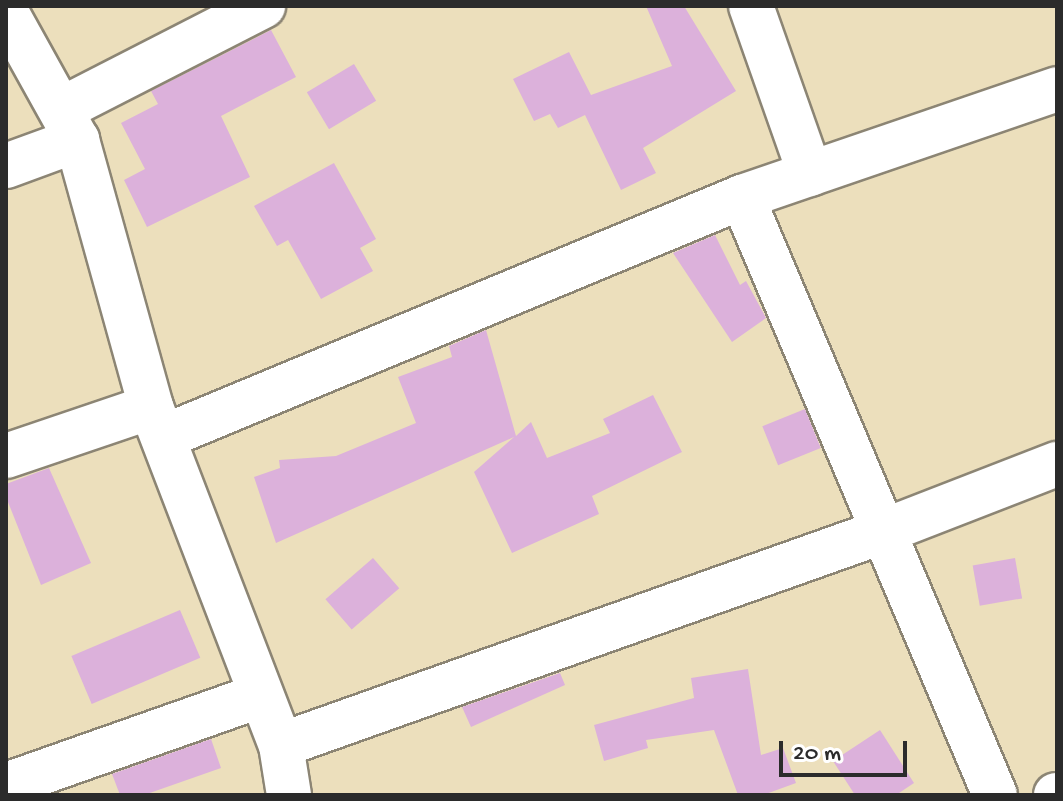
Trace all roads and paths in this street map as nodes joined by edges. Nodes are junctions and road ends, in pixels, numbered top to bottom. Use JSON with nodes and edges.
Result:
{"nodes":[{"id":1,"x":263,"y":6,"type":"edge"},
{"id":2,"x":751,"y":6,"type":"edge"},
{"id":3,"x":6,"y":12,"type":"edge"},
{"id":4,"x":1057,"y":89,"type":"edge"},
{"id":5,"x":70,"y":124,"type":"junction"},
{"id":6,"x":6,"y":166,"type":"edge"},
{"id":7,"x":810,"y":174,"type":"junction"},
{"id":8,"x":742,"y":197,"type":"junction"},
{"id":9,"x":159,"y":422,"type":"junction"},
{"id":10,"x":6,"y":456,"type":"edge"},
{"id":11,"x":1057,"y":464,"type":"edge"},
{"id":12,"x":884,"y":531,"type":"junction"},
{"id":13,"x":259,"y":696,"type":"junction"},
{"id":14,"x":281,"y":745,"type":"junction"},
{"id":15,"x":6,"y":785,"type":"edge"},
{"id":16,"x":289,"y":795,"type":"edge"},
{"id":17,"x":995,"y":795,"type":"edge"}],
"edges":[{"from":1,"to":5,"type":"street"},
{"from":2,"to":7,"type":"street"},
{"from":3,"to":5,"type":"street"},
{"from":4,"to":7,"type":"street"},
{"from":5,"to":6,"type":"street"},
{"from":5,"to":9,"type":"street"},
{"from":7,"to":8,"type":"street"},
{"from":8,"to":9,"type":"street"},
{"from":8,"to":12,"type":"street"},
{"from":9,"to":10,"type":"street"},
{"from":9,"to":13,"type":"street"},
{"from":11,"to":12,"type":"street"},
{"from":12,"to":14,"type":"street"},
{"from":12,"to":17,"type":"street"},
{"from":13,"to":14,"type":"street"},
{"from":13,"to":15,"type":"street"},
{"from":14,"to":16,"type":"street"}]}
